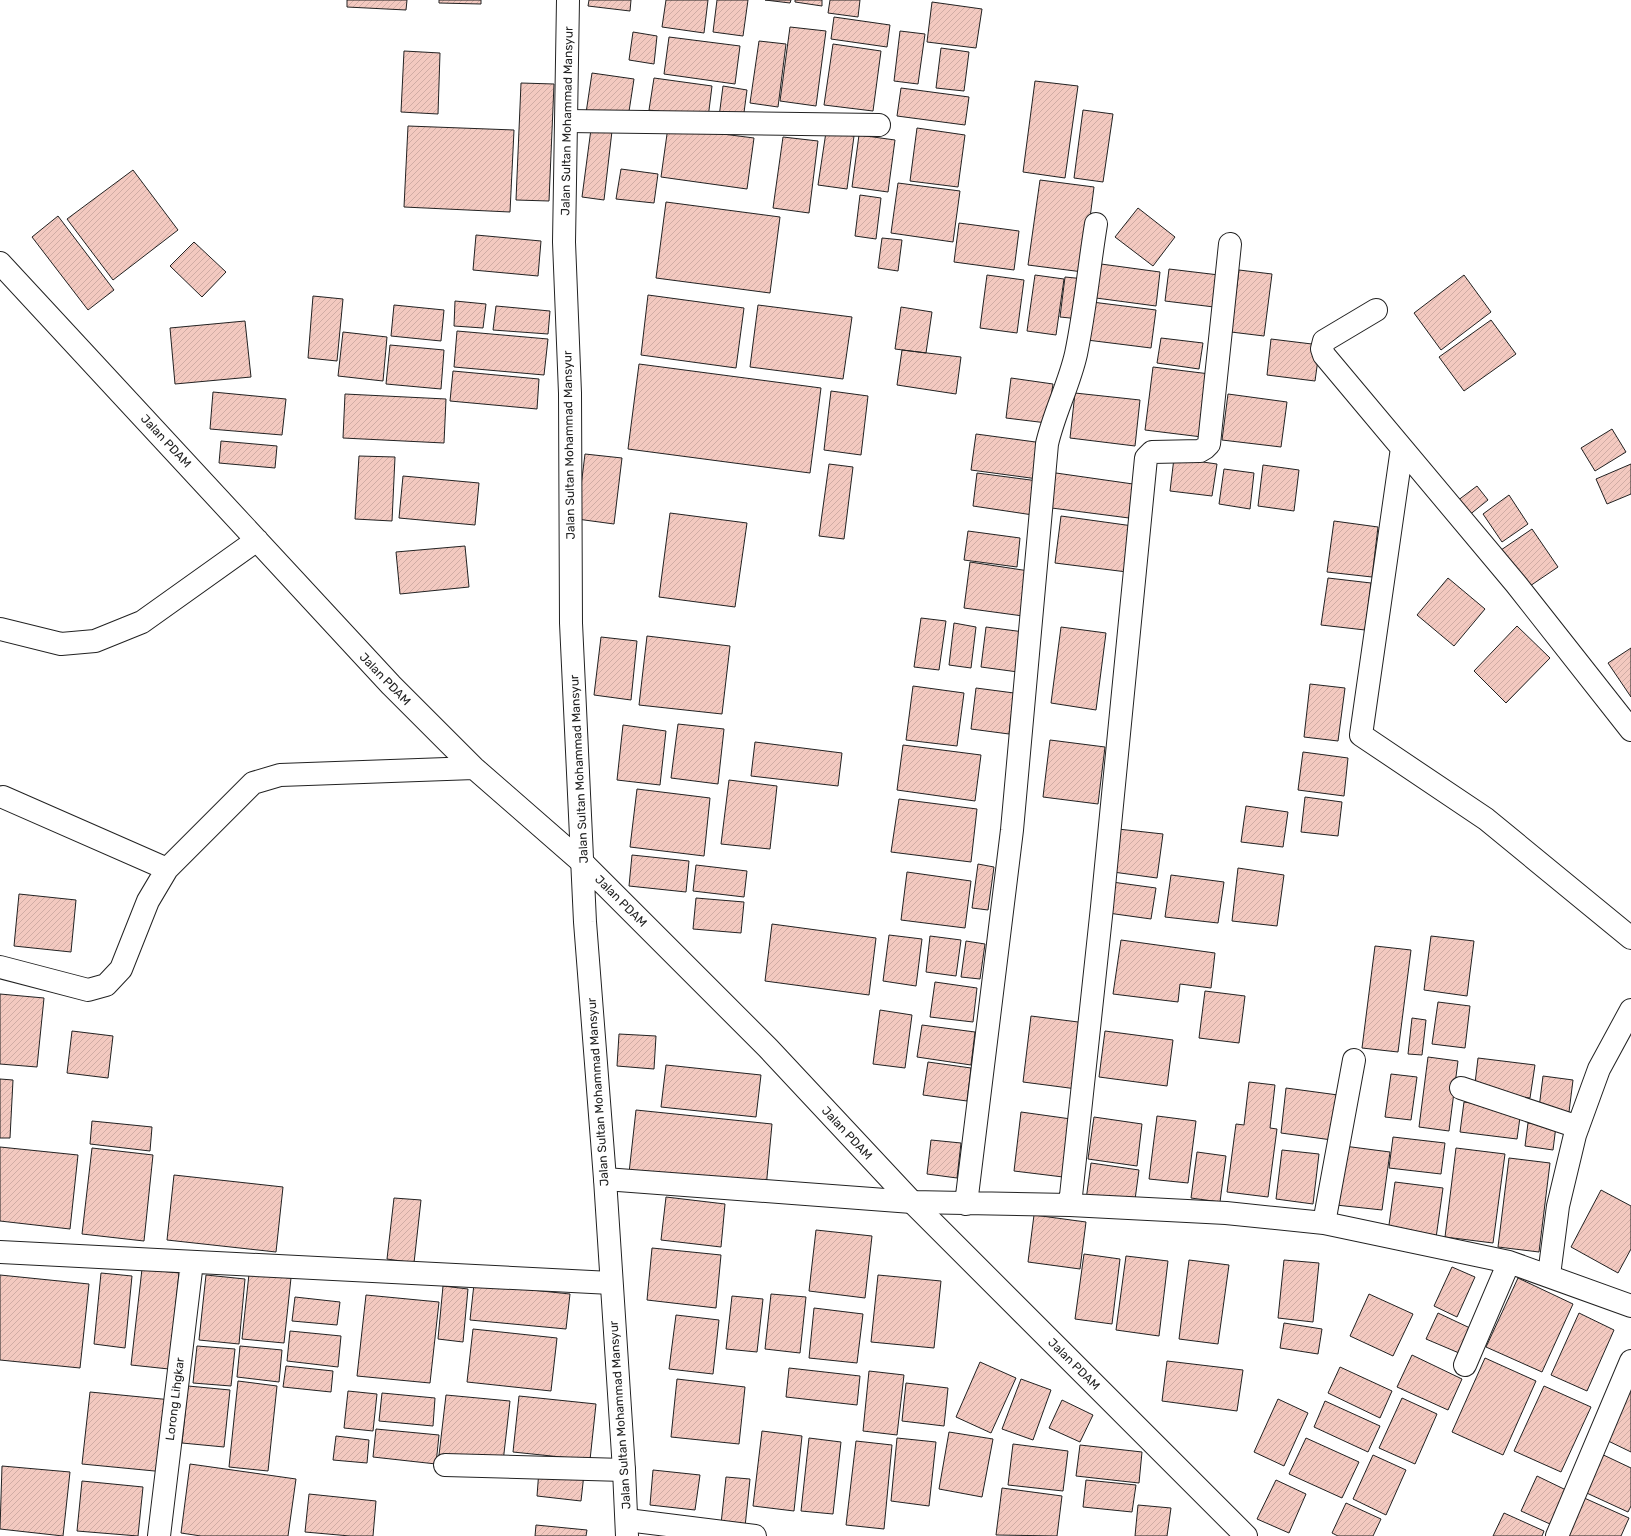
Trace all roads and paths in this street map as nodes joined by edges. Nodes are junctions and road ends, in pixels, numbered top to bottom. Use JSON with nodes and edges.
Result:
{"nodes":[{"id":1,"x":568,"y":4,"type":"edge"},
{"id":2,"x":567,"y":114,"type":"junction"},
{"id":3,"x":879,"y":125,"type":"dead end"},
{"id":4,"x":1096,"y":224,"type":"dead end"},
{"id":5,"x":1230,"y":244,"type":"dead end"},
{"id":6,"x":0,"y":263,"type":"edge"},
{"id":7,"x":1376,"y":310,"type":"dead end"},
{"id":8,"x":1402,"y":448,"type":"junction"},
{"id":9,"x":258,"y":540,"type":"junction"},
{"id":10,"x":0,"y":629,"type":"edge"},
{"id":11,"x":1631,"y":730,"type":"edge"},
{"id":12,"x":474,"y":768,"type":"junction"},
{"id":13,"x":3,"y":797,"type":"dead end"},
{"id":14,"x":584,"y":864,"type":"junction"},
{"id":15,"x":167,"y":869,"type":"junction"},
{"id":16,"x":1631,"y":938,"type":"edge"},
{"id":17,"x":0,"y":967,"type":"edge"},
{"id":18,"x":1631,"y":1010,"type":"edge"},
{"id":19,"x":1354,"y":1060,"type":"dead end"},
{"id":20,"x":1461,"y":1088,"type":"dead end"},
{"id":21,"x":1578,"y":1127,"type":"junction"},
{"id":22,"x":604,"y":1179,"type":"junction"},
{"id":23,"x":912,"y":1202,"type":"junction"},
{"id":24,"x":966,"y":1204,"type":"junction"},
{"id":25,"x":1070,"y":1205,"type":"junction"},
{"id":26,"x":1324,"y":1223,"type":"junction"},
{"id":27,"x":0,"y":1252,"type":"edge"},
{"id":28,"x":192,"y":1262,"type":"junction"},
{"id":29,"x":1509,"y":1262,"type":"junction"},
{"id":30,"x":1549,"y":1275,"type":"junction"},
{"id":31,"x":611,"y":1283,"type":"junction"},
{"id":32,"x":1631,"y":1306,"type":"edge"},
{"id":33,"x":1631,"y":1361,"type":"edge"},
{"id":34,"x":1465,"y":1365,"type":"dead end"},
{"id":35,"x":445,"y":1465,"type":"dead end"},
{"id":36,"x":624,"y":1470,"type":"junction"},
{"id":37,"x":627,"y":1528,"type":"edge"},
{"id":38,"x":159,"y":1536,"type":"edge"},
{"id":39,"x":755,"y":1536,"type":"edge"},
{"id":40,"x":1246,"y":1536,"type":"edge"},
{"id":41,"x":1557,"y":1536,"type":"edge"}],
"edges":[{"from":1,"to":2,"type":"street","name":"Jalan Sultan Mohammad Mansyur"},
{"from":2,"to":3,"type":"street"},
{"from":2,"to":14,"type":"street","name":"Jalan Sultan Mohammad Mansyur"},
{"from":4,"to":24,"type":"street"},
{"from":5,"to":25,"type":"street"},
{"from":6,"to":9,"type":"street","name":"Jalan PDAM"},
{"from":7,"to":8,"type":"street"},
{"from":8,"to":11,"type":"street"},
{"from":8,"to":16,"type":"street"},
{"from":9,"to":10,"type":"street"},
{"from":9,"to":12,"type":"street","name":"Jalan PDAM"},
{"from":12,"to":14,"type":"street","name":"Jalan PDAM"},
{"from":12,"to":15,"type":"street"},
{"from":13,"to":15,"type":"street"},
{"from":14,"to":22,"type":"street","name":"Jalan Sultan Mohammad Mansyur"},
{"from":14,"to":23,"type":"street","name":"Jalan PDAM"},
{"from":15,"to":17,"type":"street"},
{"from":18,"to":21,"type":"street"},
{"from":19,"to":26,"type":"street"},
{"from":20,"to":21,"type":"street"},
{"from":21,"to":30,"type":"street"},
{"from":22,"to":23,"type":"street"},
{"from":22,"to":31,"type":"street","name":"Jalan Sultan Mohammad Mansyur"},
{"from":23,"to":24,"type":"street"},
{"from":23,"to":40,"type":"street","name":"Jalan PDAM"},
{"from":24,"to":25,"type":"street"},
{"from":25,"to":26,"type":"street"},
{"from":26,"to":29,"type":"street"},
{"from":27,"to":28,"type":"street"},
{"from":28,"to":31,"type":"street"},
{"from":28,"to":38,"type":"street","name":"Lorong Lihgkar"},
{"from":29,"to":30,"type":"street"},
{"from":29,"to":34,"type":"street"},
{"from":30,"to":32,"type":"street"},
{"from":31,"to":36,"type":"street","name":"Jalan Sultan Mohammad Mansyur"},
{"from":33,"to":41,"type":"street"},
{"from":35,"to":36,"type":"street"},
{"from":36,"to":37,"type":"street","name":"Jalan Sultan Mohammad Mansyur"},
{"from":37,"to":39,"type":"street"}]}
